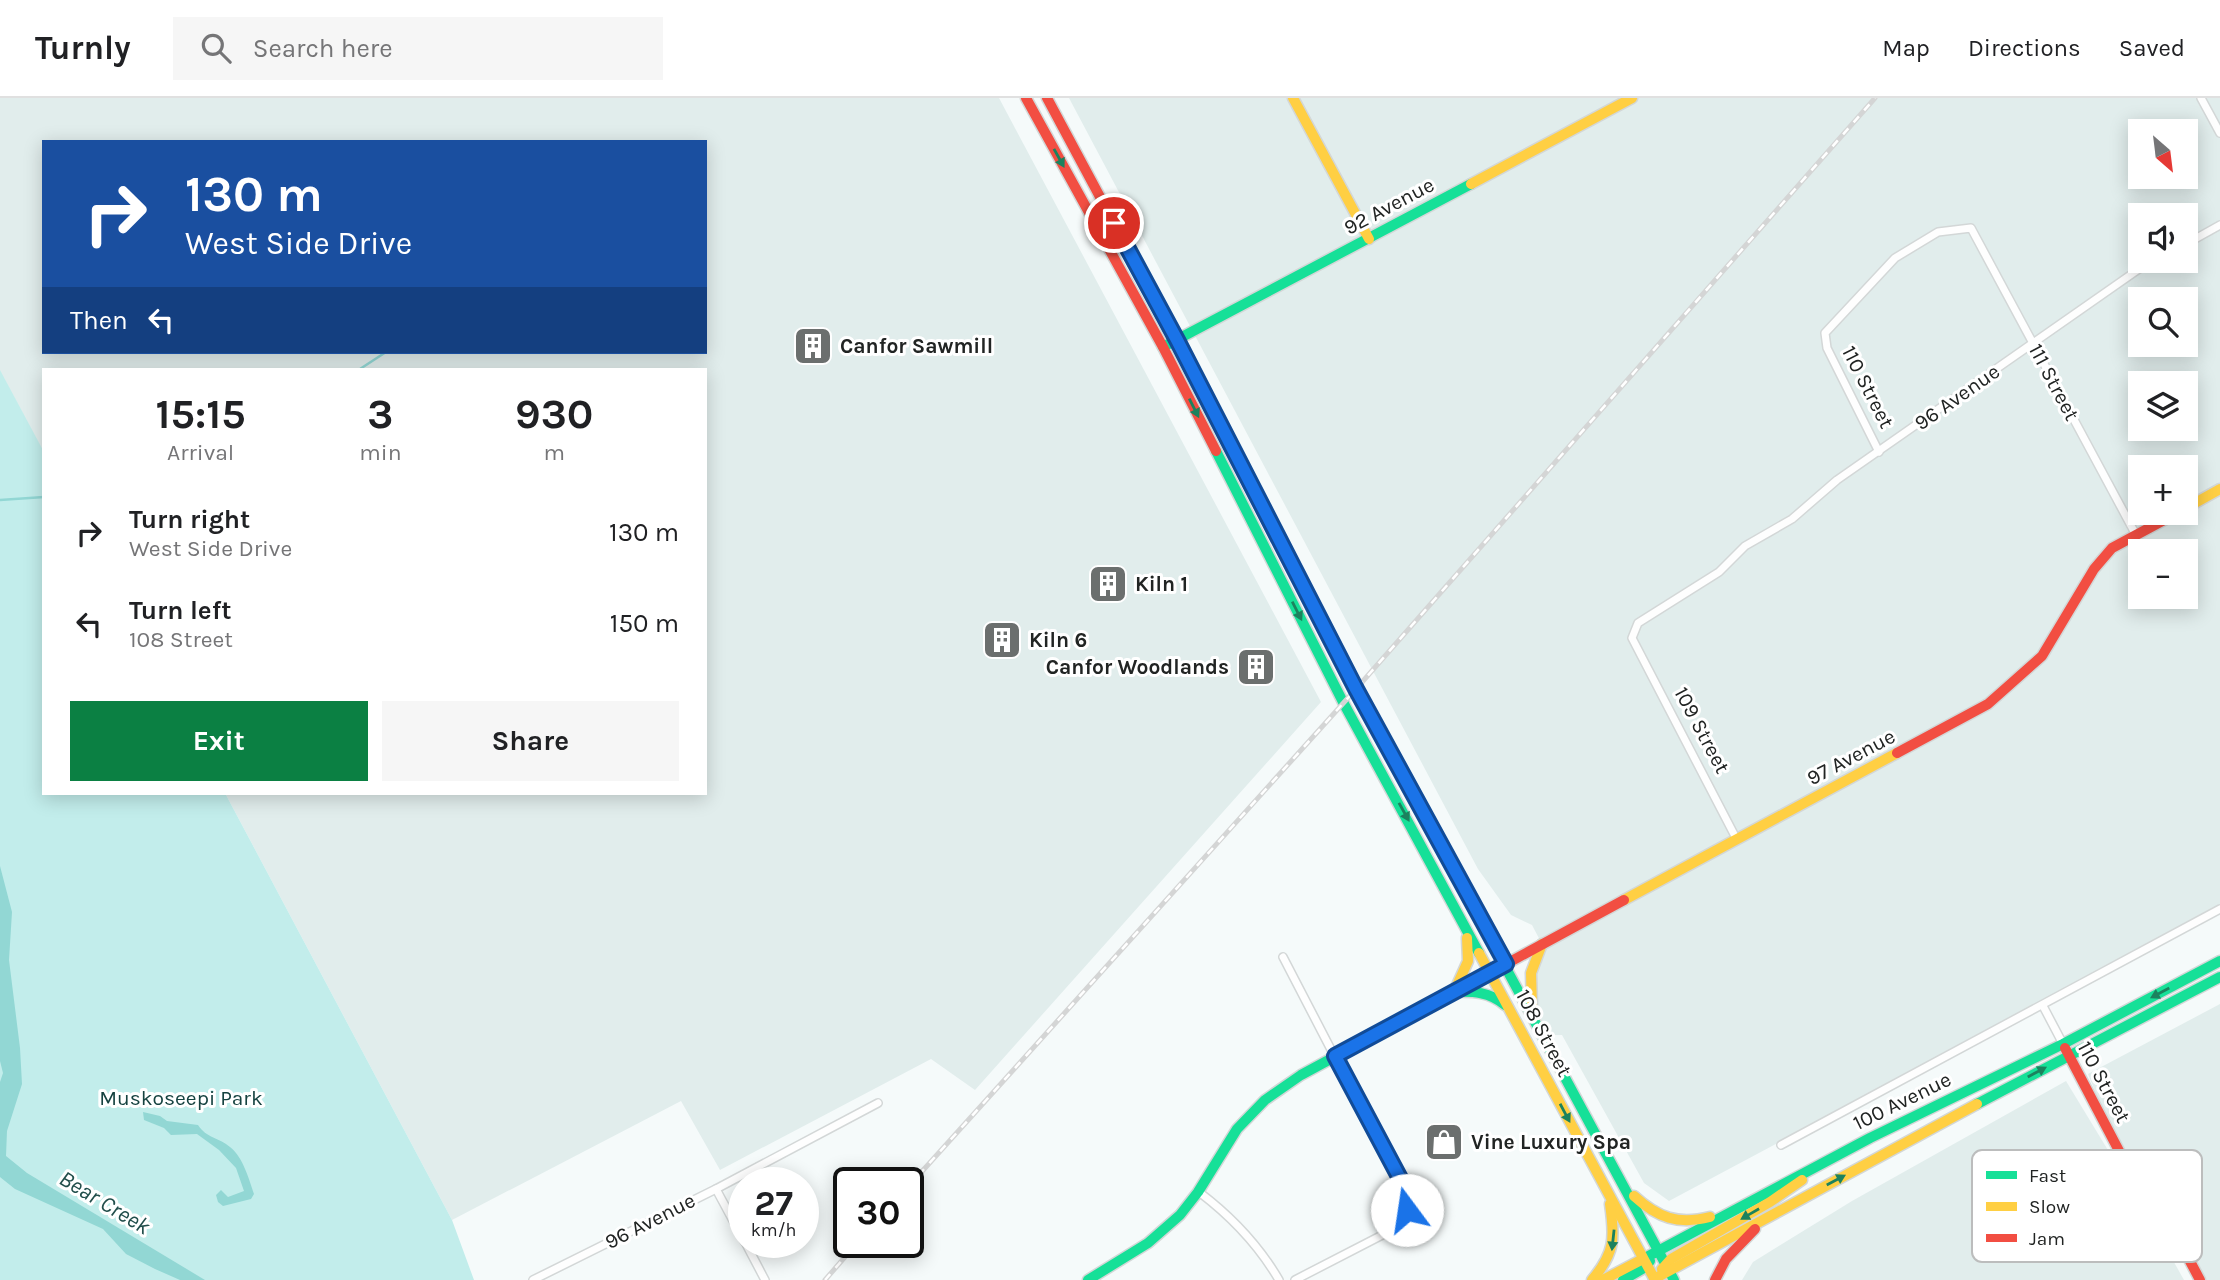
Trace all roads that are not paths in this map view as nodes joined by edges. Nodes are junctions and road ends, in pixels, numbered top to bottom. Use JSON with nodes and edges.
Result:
{"nodes":[{"id":1,"x":1026,"y":98,"type":"edge"},
{"id":2,"x":1047,"y":98,"type":"edge"},
{"id":3,"x":1293,"y":98,"type":"edge"},
{"id":4,"x":1632,"y":98,"type":"edge"},
{"id":5,"x":2201,"y":98,"type":"edge"},
{"id":6,"x":2220,"y":133,"type":"edge"},
{"id":7,"x":2220,"y":225,"type":"edge"},
{"id":8,"x":1971,"y":228,"type":"joint"},
{"id":9,"x":2198,"y":237,"type":"edge"},
{"id":10,"x":1369,"y":239,"type":"junction"},
{"id":11,"x":2136,"y":273,"type":"edge"},
{"id":12,"x":1177,"y":340,"type":"junction"},
{"id":13,"x":2033,"y":342,"type":"junction"},
{"id":14,"x":1163,"y":347,"type":"junction"},
{"id":15,"x":1879,"y":452,"type":"junction"},
{"id":16,"x":2220,"y":489,"type":"edge"},
{"id":17,"x":2198,"y":501,"type":"edge"},
{"id":18,"x":2155,"y":525,"type":"edge"},
{"id":19,"x":2136,"y":535,"type":"junction"},
{"id":20,"x":1632,"y":638,"type":"joint"},
{"id":21,"x":1737,"y":840,"type":"junction"},
{"id":22,"x":2220,"y":909,"type":"edge"},
{"id":23,"x":1461,"y":918,"type":"junction"},
{"id":24,"x":1542,"y":944,"type":"junction"},
{"id":25,"x":1283,"y":957,"type":"dead end"},
{"id":26,"x":2220,"y":961,"type":"edge"},
{"id":27,"x":1506,"y":964,"type":"junction"},
{"id":28,"x":1490,"y":973,"type":"junction"},
{"id":29,"x":2220,"y":977,"type":"edge"},
{"id":30,"x":1454,"y":992,"type":"junction"},
{"id":31,"x":2043,"y":1006,"type":"junction"},
{"id":32,"x":1510,"y":1010,"type":"junction"},
{"id":33,"x":1532,"y":1013,"type":"junction"},
{"id":34,"x":2063,"y":1044,"type":"junction"},
{"id":35,"x":2069,"y":1055,"type":"junction"},
{"id":36,"x":1335,"y":1056,"type":"junction"},
{"id":37,"x":878,"y":1102,"type":"dead end"},
{"id":38,"x":1870,"y":1138,"type":"junction"},
{"id":39,"x":1781,"y":1145,"type":"dead end"},
{"id":40,"x":2119,"y":1150,"type":"edge"},
{"id":41,"x":1624,"y":1186,"type":"junction"},
{"id":42,"x":716,"y":1189,"type":"junction"},
{"id":43,"x":1199,"y":1192,"type":"junction"},
{"id":44,"x":1609,"y":1194,"type":"junction"},
{"id":45,"x":1736,"y":1208,"type":"junction"},
{"id":46,"x":728,"y":1212,"type":"edge"},
{"id":47,"x":1776,"y":1212,"type":"junction"},
{"id":48,"x":1658,"y":1250,"type":"junction"},
{"id":49,"x":753,"y":1258,"type":"edge"},
{"id":50,"x":1645,"y":1262,"type":"junction"},
{"id":51,"x":2190,"y":1262,"type":"edge"},
{"id":52,"x":1670,"y":1272,"type":"edge"},
{"id":53,"x":533,"y":1280,"type":"edge"},
{"id":54,"x":765,"y":1280,"type":"edge"},
{"id":55,"x":1088,"y":1280,"type":"edge"},
{"id":56,"x":1279,"y":1280,"type":"edge"},
{"id":57,"x":1295,"y":1280,"type":"edge"},
{"id":58,"x":1592,"y":1280,"type":"edge"},
{"id":59,"x":1603,"y":1280,"type":"edge"},
{"id":60,"x":1623,"y":1280,"type":"edge"},
{"id":61,"x":1654,"y":1280,"type":"edge"},
{"id":62,"x":1715,"y":1280,"type":"edge"},
{"id":63,"x":2200,"y":1280,"type":"edge"}],
"edges":[{"from":1,"to":14,"type":"main road","name":"108 Street","one_way":true},
{"from":2,"to":12,"type":"main road","name":"108 Street"},
{"from":3,"to":10,"type":"main road"},
{"from":4,"to":10,"type":"main road","name":"92 Avenue"},
{"from":5,"to":6,"type":"street"},
{"from":7,"to":9,"type":"street"},
{"from":8,"to":13,"type":"street","name":"111 Street"},
{"from":8,"to":15,"type":"street","name":"110 Street"},
{"from":10,"to":12,"type":"main road","name":"92 Avenue"},
{"from":11,"to":13,"type":"street","name":"96 Avenue"},
{"from":12,"to":14,"type":"main road","name":"92 Avenue"},
{"from":12,"to":27,"type":"main road","name":"108 Street"},
{"from":13,"to":15,"type":"street","name":"96 Avenue"},
{"from":13,"to":19,"type":"street","name":"111 Street"},
{"from":14,"to":23,"type":"main road","name":"108 Street","one_way":true},
{"from":15,"to":20,"type":"street","name":"96 Avenue"},
{"from":16,"to":17,"type":"main road"},
{"from":18,"to":19,"type":"main road","name":"97 Avenue"},
{"from":19,"to":21,"type":"main road","name":"97 Avenue"},
{"from":20,"to":21,"type":"street","name":"109 Street"},
{"from":21,"to":24,"type":"main road","name":"97 Avenue"},
{"from":22,"to":31,"type":"street","name":"100 Avenue"},
{"from":23,"to":28,"type":"main road","name":"108 Street"},
{"from":23,"to":30,"type":"main road"},
{"from":24,"to":27,"type":"main road","name":"97 Avenue"},
{"from":24,"to":33,"type":"main road"},
{"from":25,"to":36,"type":"street"},
{"from":26,"to":34,"type":"main road","name":"100 Avenue","one_way":true},
{"from":27,"to":28,"type":"main road","name":"97 Avenue"},
{"from":27,"to":33,"type":"main road","name":"108 Street"},
{"from":28,"to":30,"type":"main road","name":"97 Avenue"},
{"from":28,"to":32,"type":"main road","name":"108 Street"},
{"from":29,"to":35,"type":"main road","name":"100 Avenue"},
{"from":30,"to":32,"type":"main road"},
{"from":30,"to":36,"type":"main road","name":"97 Avenue"},
{"from":31,"to":34,"type":"street","name":"110 Street"},
{"from":31,"to":39,"type":"street","name":"100 Avenue"},
{"from":32,"to":44,"type":"main road","name":"108 Street","one_way":true},
{"from":33,"to":41,"type":"main road","name":"108 Street"},
{"from":34,"to":35,"type":"main road","name":"110 Street"},
{"from":34,"to":38,"type":"main road","name":"100 Avenue"},
{"from":35,"to":40,"type":"main road","name":"110 Street"},
{"from":47,"to":35,"type":"main road","name":"100 Avenue","one_way":true},
{"from":36,"to":43,"type":"main road","name":"97 Avenue"},
{"from":36,"to":57,"type":"street"},
{"from":37,"to":42,"type":"street","name":"96 Avenue"},
{"from":38,"to":45,"type":"main road","name":"100 Avenue"},
{"from":38,"to":52,"type":"main road","one_way":true},
{"from":41,"to":45,"type":"main road"},
{"from":41,"to":48,"type":"main road","name":"108 Street"},
{"from":42,"to":46,"type":"street"},
{"from":42,"to":53,"type":"street","name":"96 Avenue"},
{"from":43,"to":55,"type":"main road","name":"97 Avenue"},
{"from":43,"to":56,"type":"street"},
{"from":44,"to":50,"type":"main road","name":"108 Street"},
{"from":44,"to":58,"type":"main road","one_way":true},
{"from":45,"to":48,"type":"main road","name":"100 Avenue"},
{"from":47,"to":52,"type":"main road","name":"100 Avenue"},
{"from":47,"to":62,"type":"main road"},
{"from":48,"to":50,"type":"main road","name":"100 Avenue"},
{"from":48,"to":52,"type":"main road","name":"108 Street"},
{"from":49,"to":54,"type":"street"},
{"from":50,"to":59,"type":"main road","name":"100 Avenue"},
{"from":50,"to":60,"type":"main road"},
{"from":50,"to":61,"type":"main road","name":"108 Street"},
{"from":51,"to":63,"type":"main road","name":"110 Street"},
{"from":52,"to":61,"type":"main road","name":"100 Avenue"}]}
